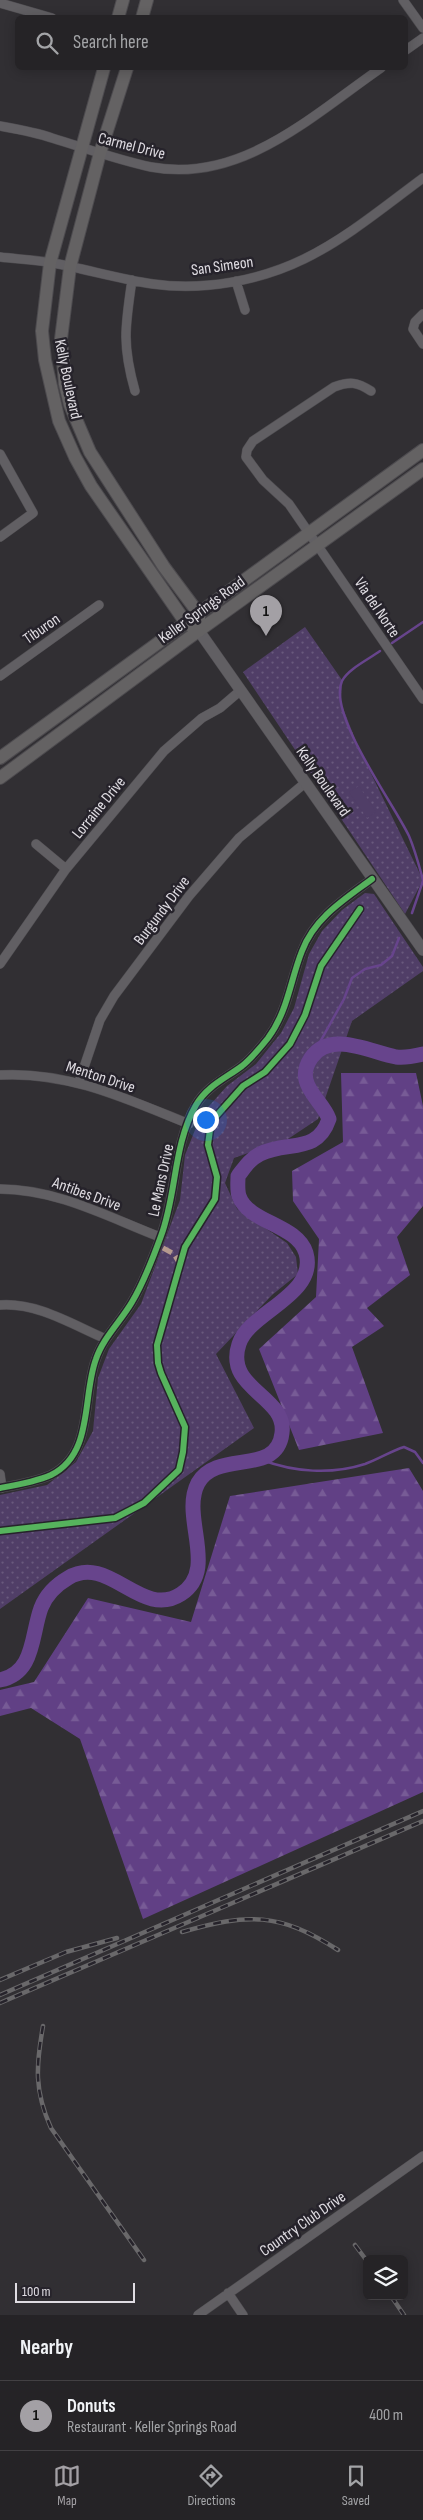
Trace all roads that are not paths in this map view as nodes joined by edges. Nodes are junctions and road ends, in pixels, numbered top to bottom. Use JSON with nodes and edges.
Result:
{"nodes":[{"id":1,"x":123,"y":0,"type":"edge"},
{"id":2,"x":147,"y":0,"type":"edge"},
{"id":3,"x":403,"y":0,"type":"edge"},
{"id":4,"x":0,"y":3,"type":"edge"},
{"id":5,"x":42,"y":15,"type":"edge"},
{"id":6,"x":119,"y":15,"type":"edge"},
{"id":7,"x":143,"y":15,"type":"edge"},
{"id":8,"x":423,"y":28,"type":"edge"},
{"id":9,"x":423,"y":38,"type":"edge"},
{"id":10,"x":408,"y":49,"type":"edge"},
{"id":11,"x":103,"y":70,"type":"edge"},
{"id":12,"x":126,"y":70,"type":"edge"},
{"id":13,"x":378,"y":70,"type":"edge"},
{"id":14,"x":0,"y":126,"type":"edge"},
{"id":15,"x":81,"y":147,"type":"junction"},
{"id":16,"x":100,"y":153,"type":"junction"},
{"id":17,"x":423,"y":178,"type":"edge"},
{"id":18,"x":0,"y":257,"type":"edge"},
{"id":19,"x":50,"y":263,"type":"junction"},
{"id":20,"x":70,"y":267,"type":"junction"},
{"id":21,"x":132,"y":280,"type":"junction"},
{"id":22,"x":236,"y":281,"type":"junction"},
{"id":23,"x":245,"y":310,"type":"dead end"},
{"id":24,"x":423,"y":314,"type":"edge"},
{"id":25,"x":423,"y":344,"type":"edge"},
{"id":26,"x":135,"y":391,"type":"dead end"},
{"id":27,"x":371,"y":391,"type":"dead end"},
{"id":28,"x":423,"y":450,"type":"edge"},
{"id":29,"x":0,"y":454,"type":"edge"},
{"id":30,"x":423,"y":469,"type":"edge"},
{"id":31,"x":128,"y":513,"type":"junction"},
{"id":32,"x":116,"y":521,"type":"junction"},
{"id":33,"x":308,"y":533,"type":"junction"},
{"id":34,"x":0,"y":537,"type":"edge"},
{"id":35,"x":317,"y":546,"type":"junction"},
{"id":36,"x":99,"y":605,"type":"dead end"},
{"id":37,"x":199,"y":614,"type":"junction"},
{"id":38,"x":186,"y":623,"type":"junction"},
{"id":39,"x":199,"y":631,"type":"junction"},
{"id":40,"x":0,"y":676,"type":"edge"},
{"id":41,"x":241,"y":690,"type":"junction"},
{"id":42,"x":423,"y":699,"type":"edge"},
{"id":43,"x":0,"y":758,"type":"edge"},
{"id":44,"x":0,"y":778,"type":"edge"},
{"id":45,"x":305,"y":782,"type":"junction"},
{"id":46,"x":36,"y":844,"type":"dead end"},
{"id":47,"x":66,"y":869,"type":"junction"},
{"id":48,"x":372,"y":878,"type":"junction"},
{"id":49,"x":423,"y":950,"type":"edge"},
{"id":50,"x":0,"y":964,"type":"edge"},
{"id":51,"x":0,"y":1075,"type":"edge"},
{"id":52,"x":79,"y":1082,"type":"junction"},
{"id":53,"x":189,"y":1124,"type":"junction"},
{"id":54,"x":0,"y":1189,"type":"edge"},
{"id":55,"x":160,"y":1237,"type":"junction"},
{"id":56,"x":0,"y":1305,"type":"edge"},
{"id":57,"x":106,"y":1340,"type":"junction"},
{"id":58,"x":0,"y":1474,"type":"edge"},
{"id":59,"x":1,"y":1488,"type":"edge"},
{"id":60,"x":423,"y":2156,"type":"edge"},
{"id":61,"x":228,"y":2294,"type":"junction"},
{"id":62,"x":198,"y":2315,"type":"edge"},
{"id":63,"x":243,"y":2315,"type":"edge"}],
"edges":[{"from":1,"to":6,"type":"main road"},
{"from":2,"to":7,"type":"main road"},
{"from":3,"to":8,"type":"street"},
{"from":4,"to":5,"type":"street"},
{"from":9,"to":10,"type":"street"},
{"from":11,"to":15,"type":"main road","name":"Kelly Boulevard"},
{"from":12,"to":16,"type":"main road","name":"Kelly Boulevard"},
{"from":13,"to":16,"type":"street","name":"Carmel Drive"},
{"from":14,"to":15,"type":"street","name":"Carmel Drive"},
{"from":15,"to":16,"type":"street","name":"Carmel Drive"},
{"from":15,"to":19,"type":"main road","name":"Kelly Boulevard"},
{"from":16,"to":20,"type":"main road","name":"Kelly Boulevard"},
{"from":17,"to":22,"type":"street","name":"San Simeon"},
{"from":18,"to":19,"type":"street","name":"San Simeon"},
{"from":19,"to":20,"type":"street","name":"San Simeon"},
{"from":19,"to":32,"type":"main road","name":"Kelly Boulevard"},
{"from":20,"to":21,"type":"street","name":"San Simeon"},
{"from":20,"to":31,"type":"main road","name":"Kelly Boulevard"},
{"from":21,"to":22,"type":"street","name":"San Simeon"},
{"from":21,"to":26,"type":"street"},
{"from":22,"to":23,"type":"street"},
{"from":24,"to":25,"type":"street"},
{"from":27,"to":33,"type":"street","name":"Via del Norte"},
{"from":28,"to":33,"type":"main road","name":"Keller Springs Road"},
{"from":29,"to":34,"type":"street"},
{"from":30,"to":35,"type":"main road","name":"Keller Springs Road"},
{"from":31,"to":32,"type":"main road"},
{"from":31,"to":37,"type":"main road","name":"Kelly Boulevard"},
{"from":32,"to":38,"type":"main road","name":"Kelly Boulevard"},
{"from":33,"to":35,"type":"street","name":"Via del Norte"},
{"from":33,"to":37,"type":"main road","name":"Keller Springs Road"},
{"from":35,"to":39,"type":"main road","name":"Keller Springs Road"},
{"from":35,"to":42,"type":"street","name":"Via del Norte"},
{"from":36,"to":40,"type":"street","name":"Tiburon"},
{"from":37,"to":38,"type":"main road","name":"Keller Springs Road"},
{"from":37,"to":39,"type":"main road"},
{"from":38,"to":39,"type":"main road","name":"Kelly Boulevard"},
{"from":38,"to":43,"type":"main road","name":"Keller Springs Road"},
{"from":39,"to":41,"type":"street","name":"Kelly Boulevard"},
{"from":39,"to":44,"type":"main road","name":"Keller Springs Road"},
{"from":41,"to":45,"type":"street","name":"Kelly Boulevard"},
{"from":41,"to":47,"type":"street","name":"Lorraine Drive"},
{"from":45,"to":48,"type":"street","name":"Kelly Boulevard"},
{"from":45,"to":52,"type":"street","name":"Burgundy Drive"},
{"from":46,"to":47,"type":"street"},
{"from":47,"to":50,"type":"street","name":"Lorraine Drive"},
{"from":48,"to":49,"type":"street","name":"Kelly Boulevard"},
{"from":48,"to":53,"type":"street","name":"Le Mans Drive"},
{"from":51,"to":52,"type":"street","name":"Menton Drive"},
{"from":52,"to":53,"type":"street","name":"Menton Drive"},
{"from":53,"to":55,"type":"street","name":"Le Mans Drive"},
{"from":54,"to":55,"type":"street","name":"Antibes Drive"},
{"from":55,"to":57,"type":"street","name":"Le Mans Drive"},
{"from":56,"to":57,"type":"street"},
{"from":57,"to":59,"type":"street","name":"Le Mans Drive"},
{"from":58,"to":59,"type":"street"},
{"from":60,"to":61,"type":"street","name":"Country Club Drive"},
{"from":61,"to":62,"type":"street","name":"Country Club Drive"},
{"from":61,"to":63,"type":"street"}]}
